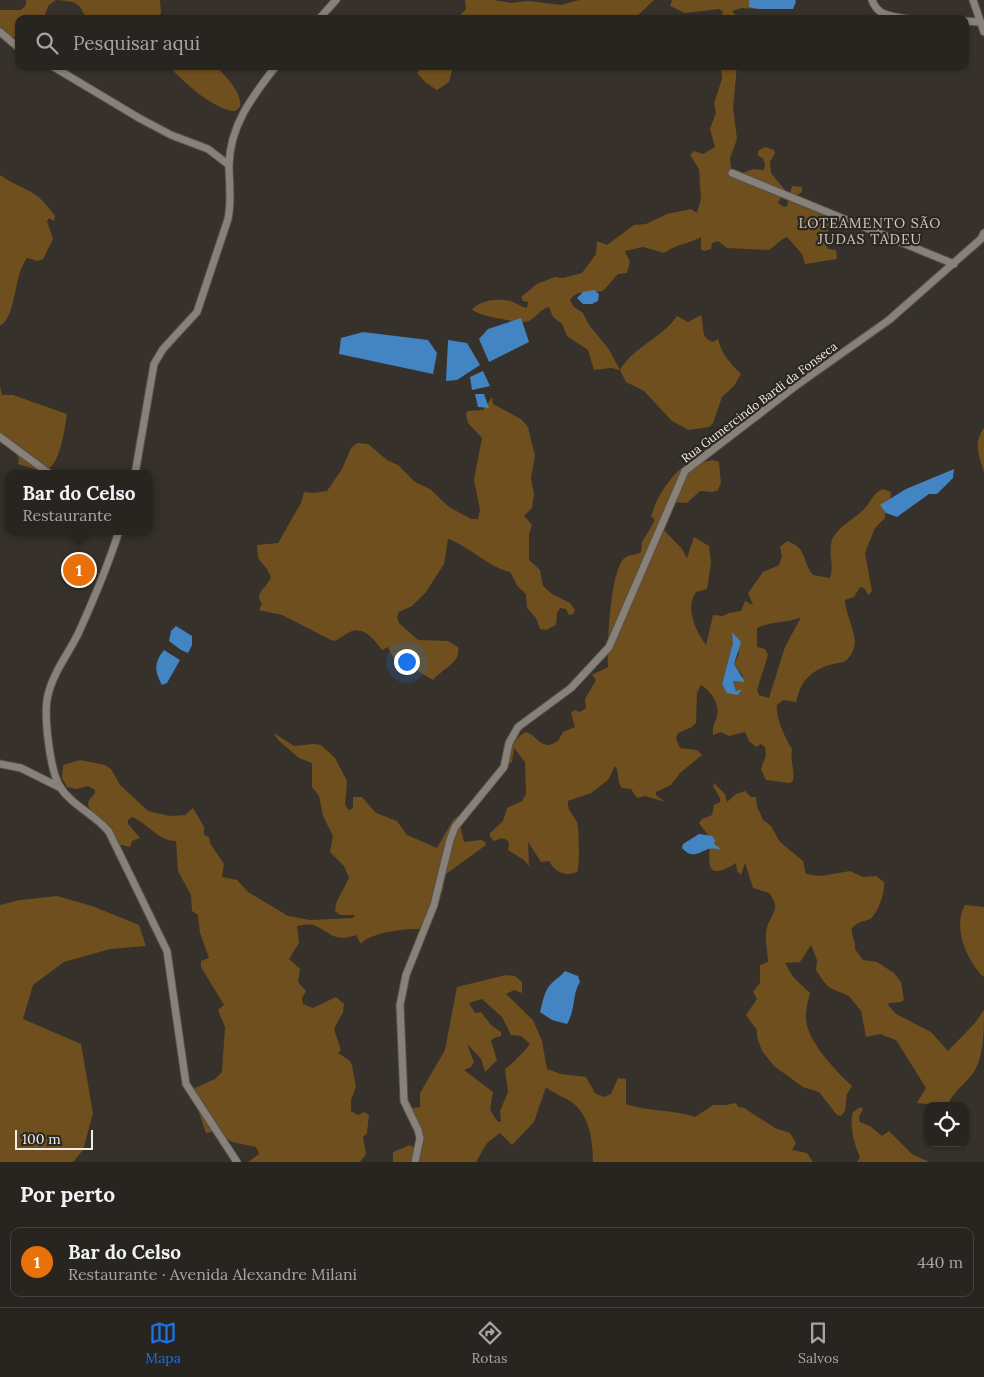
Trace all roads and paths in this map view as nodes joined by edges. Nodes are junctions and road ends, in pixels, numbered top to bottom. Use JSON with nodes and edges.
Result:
{"nodes":[{"id":1,"x":336,"y":0,"type":"edge"},
{"id":2,"x":872,"y":0,"type":"edge"},
{"id":3,"x":972,"y":0,"type":"edge"},
{"id":4,"x":323,"y":15,"type":"edge"},
{"id":5,"x":883,"y":15,"type":"edge"},
{"id":6,"x":969,"y":21,"type":"edge"},
{"id":7,"x":980,"y":22,"type":"junction"},
{"id":8,"x":0,"y":32,"type":"edge"},
{"id":9,"x":984,"y":32,"type":"edge"},
{"id":10,"x":15,"y":45,"type":"edge"},
{"id":11,"x":59,"y":70,"type":"edge"},
{"id":12,"x":273,"y":70,"type":"edge"},
{"id":13,"x":229,"y":165,"type":"junction"},
{"id":14,"x":732,"y":173,"type":"dead end"},
{"id":15,"x":984,"y":233,"type":"edge"},
{"id":16,"x":954,"y":264,"type":"junction"},
{"id":17,"x":0,"y":437,"type":"edge"},
{"id":18,"x":45,"y":470,"type":"edge"},
{"id":19,"x":136,"y":470,"type":"edge"},
{"id":20,"x":117,"y":535,"type":"edge"},
{"id":21,"x":0,"y":764,"type":"edge"},
{"id":22,"x":61,"y":788,"type":"junction"},
{"id":23,"x":237,"y":1162,"type":"edge"},
{"id":24,"x":415,"y":1162,"type":"edge"}],
"edges":[{"from":1,"to":4,"type":"street"},
{"from":2,"to":5,"type":"street"},
{"from":3,"to":7,"type":"street"},
{"from":6,"to":7,"type":"street"},
{"from":7,"to":9,"type":"street"},
{"from":8,"to":10,"type":"street"},
{"from":11,"to":13,"type":"street"},
{"from":12,"to":13,"type":"street"},
{"from":13,"to":19,"type":"street"},
{"from":14,"to":16,"type":"street"},
{"from":15,"to":16,"type":"street","name":"Rua Gumercindo Bardi da Fonseca"},
{"from":16,"to":24,"type":"street","name":"Rua Gumercindo Bardi da Fonseca"},
{"from":17,"to":18,"type":"street"},
{"from":20,"to":22,"type":"street"},
{"from":21,"to":22,"type":"street"},
{"from":22,"to":23,"type":"street"}]}
